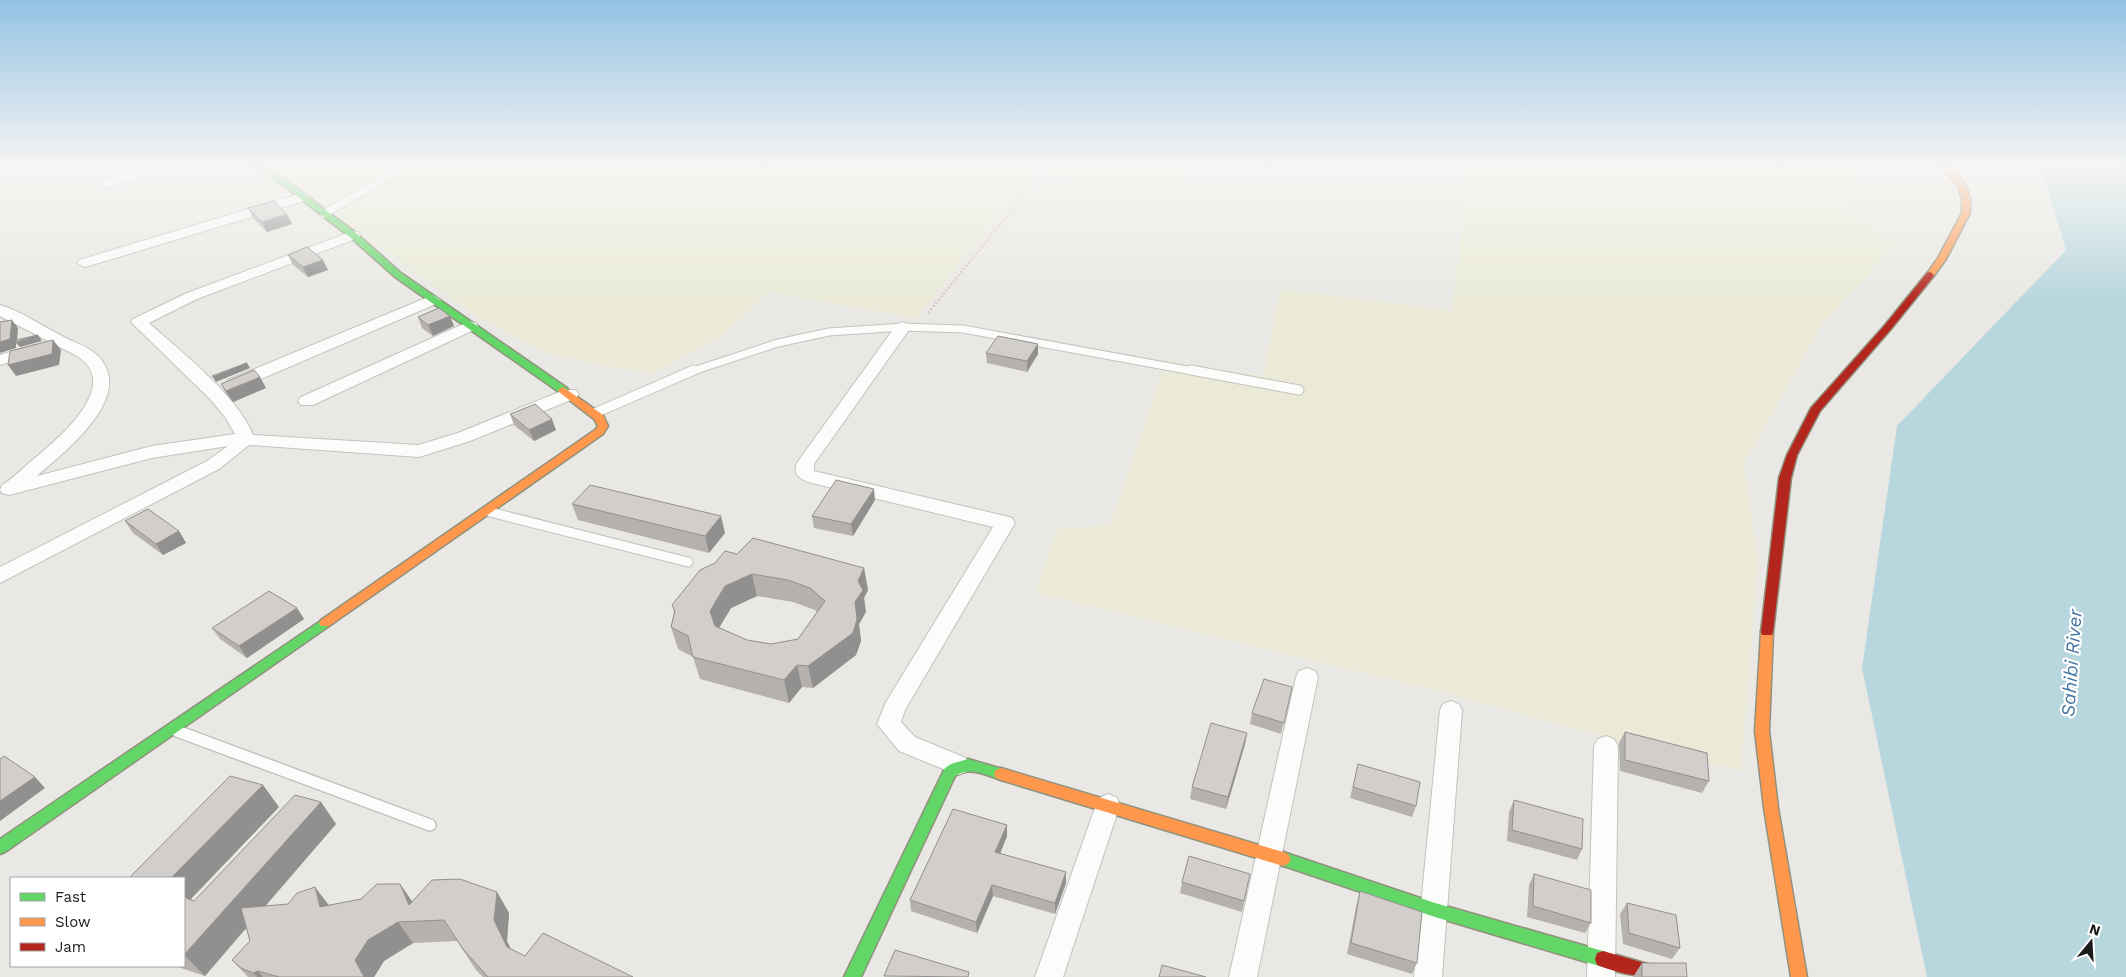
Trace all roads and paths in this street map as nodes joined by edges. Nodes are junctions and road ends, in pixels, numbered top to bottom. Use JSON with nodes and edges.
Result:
{"nodes":[{"id":1,"x":254,"y":212,"type":"edge"},
{"id":2,"x":321,"y":212,"type":"edge"},
{"id":3,"x":328,"y":212,"type":"edge"},
{"id":4,"x":1009,"y":212,"type":"edge"},
{"id":5,"x":1966,"y":212,"type":"edge"},
{"id":6,"x":324,"y":214,"type":"junction"},
{"id":7,"x":353,"y":235,"type":"junction"},
{"id":8,"x":84,"y":263,"type":"dead end"},
{"id":9,"x":433,"y":300,"type":"junction"},
{"id":10,"x":0,"y":310,"type":"edge"},
{"id":11,"x":470,"y":326,"type":"junction"},
{"id":12,"x":909,"y":327,"type":"junction"},
{"id":13,"x":62,"y":342,"type":"junction"},
{"id":14,"x":0,"y":360,"type":"edge"},
{"id":15,"x":1299,"y":390,"type":"dead end"},
{"id":16,"x":213,"y":392,"type":"junction"},
{"id":17,"x":570,"y":394,"type":"junction"},
{"id":18,"x":307,"y":401,"type":"dead end"},
{"id":19,"x":595,"y":413,"type":"junction"},
{"id":20,"x":246,"y":438,"type":"junction"},
{"id":21,"x":5,"y":493,"type":"edge"},
{"id":22,"x":490,"y":512,"type":"junction"},
{"id":23,"x":688,"y":562,"type":"dead end"},
{"id":24,"x":0,"y":576,"type":"edge"},
{"id":25,"x":1307,"y":677,"type":"dead end"},
{"id":26,"x":1451,"y":710,"type":"dead end"},
{"id":27,"x":172,"y":729,"type":"junction"},
{"id":28,"x":1606,"y":746,"type":"dead end"},
{"id":29,"x":958,"y":765,"type":"junction"},
{"id":30,"x":1108,"y":805,"type":"junction"},
{"id":31,"x":430,"y":825,"type":"dead end"},
{"id":32,"x":0,"y":847,"type":"edge"},
{"id":33,"x":1268,"y":854,"type":"junction"},
{"id":34,"x":1435,"y":910,"type":"junction"},
{"id":35,"x":1601,"y":967,"type":"edge"},
{"id":36,"x":852,"y":977,"type":"edge"},
{"id":37,"x":1049,"y":977,"type":"edge"},
{"id":38,"x":1243,"y":977,"type":"edge"},
{"id":39,"x":1428,"y":977,"type":"edge"},
{"id":40,"x":1664,"y":977,"type":"edge"},
{"id":41,"x":1798,"y":977,"type":"edge"}],
"edges":[{"from":1,"to":8,"type":"street"},
{"from":2,"to":6,"type":"street"},
{"from":3,"to":6,"type":"lane"},
{"from":4,"to":12,"type":"path"},
{"from":5,"to":41,"type":"street"},
{"from":6,"to":7,"type":"street"},
{"from":7,"to":9,"type":"street"},
{"from":7,"to":16,"type":"street"},
{"from":9,"to":11,"type":"street"},
{"from":9,"to":16,"type":"street"},
{"from":10,"to":13,"type":"street"},
{"from":11,"to":17,"type":"street"},
{"from":11,"to":18,"type":"street"},
{"from":12,"to":15,"type":"lane"},
{"from":12,"to":19,"type":"lane"},
{"from":12,"to":29,"type":"street"},
{"from":13,"to":14,"type":"street"},
{"from":13,"to":21,"type":"street"},
{"from":16,"to":20,"type":"street"},
{"from":17,"to":19,"type":"street"},
{"from":17,"to":20,"type":"street"},
{"from":19,"to":22,"type":"street"},
{"from":20,"to":21,"type":"street"},
{"from":20,"to":24,"type":"street"},
{"from":22,"to":23,"type":"lane"},
{"from":22,"to":27,"type":"street"},
{"from":25,"to":33,"type":"street"},
{"from":26,"to":34,"type":"street"},
{"from":27,"to":31,"type":"lane"},
{"from":27,"to":32,"type":"street"},
{"from":28,"to":35,"type":"street"},
{"from":29,"to":30,"type":"street"},
{"from":29,"to":36,"type":"street"},
{"from":30,"to":33,"type":"street"},
{"from":30,"to":37,"type":"street"},
{"from":33,"to":34,"type":"street"},
{"from":33,"to":38,"type":"street"},
{"from":34,"to":35,"type":"street"},
{"from":34,"to":39,"type":"street"},
{"from":35,"to":40,"type":"street"}]}
